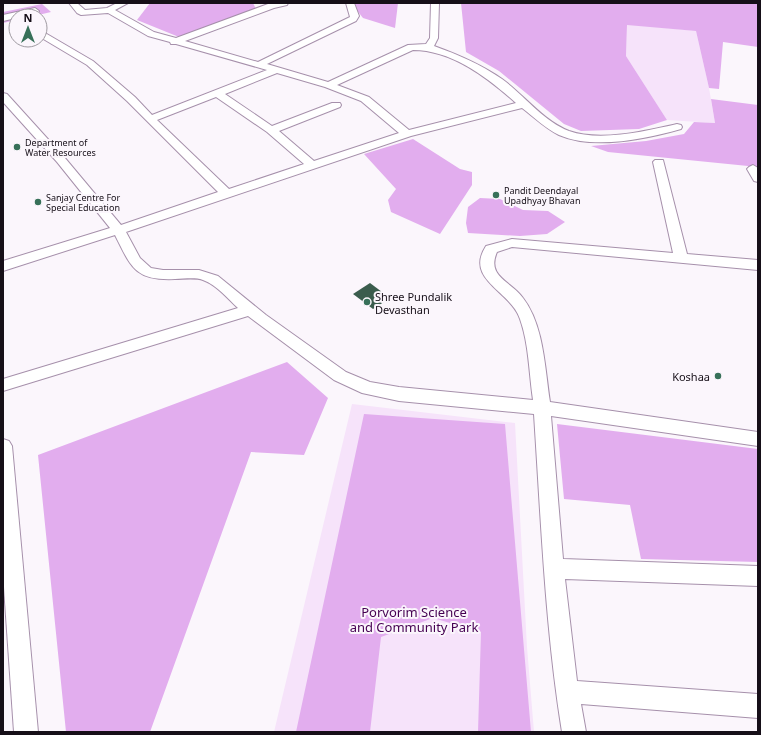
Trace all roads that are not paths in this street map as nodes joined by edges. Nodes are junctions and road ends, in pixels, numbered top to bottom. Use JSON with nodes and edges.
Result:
{"nodes":[{"id":1,"x":72,"y":3,"type":"edge"},
{"id":2,"x":124,"y":3,"type":"edge"},
{"id":3,"x":284,"y":3,"type":"edge"},
{"id":4,"x":350,"y":3,"type":"edge"},
{"id":5,"x":435,"y":3,"type":"edge"},
{"id":6,"x":109,"y":10,"type":"junction"},
{"id":7,"x":48,"y":38,"type":"edge"},
{"id":8,"x":174,"y":42,"type":"junction"},
{"id":9,"x":428,"y":47,"type":"junction"},
{"id":10,"x":258,"y":65,"type":"junction"},
{"id":11,"x":276,"y":70,"type":"junction"},
{"id":12,"x":329,"y":85,"type":"junction"},
{"id":13,"x":217,"y":93,"type":"junction"},
{"id":14,"x":3,"y":96,"type":"edge"},
{"id":15,"x":524,"y":104,"type":"junction"},
{"id":16,"x":336,"y":105,"type":"dead end"},
{"id":17,"x":150,"y":119,"type":"junction"},
{"id":18,"x":677,"y":127,"type":"dead end"},
{"id":19,"x":271,"y":130,"type":"junction"},
{"id":20,"x":407,"y":134,"type":"junction"},
{"id":21,"x":659,"y":162,"type":"dead end"},
{"id":22,"x":312,"y":165,"type":"junction"},
{"id":23,"x":227,"y":194,"type":"junction"},
{"id":24,"x":118,"y":230,"type":"junction"},
{"id":25,"x":681,"y":258,"type":"junction"},
{"id":26,"x":758,"y":265,"type":"edge"},
{"id":27,"x":3,"y":266,"type":"edge"},
{"id":28,"x":250,"y":310,"type":"junction"},
{"id":29,"x":3,"y":385,"type":"edge"},
{"id":30,"x":542,"y":408,"type":"junction"},
{"id":31,"x":758,"y":439,"type":"edge"},
{"id":32,"x":3,"y":446,"type":"edge"},
{"id":33,"x":554,"y":569,"type":"junction"},
{"id":34,"x":758,"y":576,"type":"edge"},
{"id":35,"x":567,"y":692,"type":"junction"},
{"id":36,"x":758,"y":706,"type":"edge"},
{"id":37,"x":26,"y":732,"type":"edge"},
{"id":38,"x":574,"y":732,"type":"edge"}],
"edges":[{"from":1,"to":6,"type":"street"},
{"from":2,"to":6,"type":"street"},
{"from":3,"to":8,"type":"street"},
{"from":4,"to":10,"type":"street"},
{"from":5,"to":9,"type":"street"},
{"from":6,"to":8,"type":"street"},
{"from":7,"to":17,"type":"street"},
{"from":8,"to":10,"type":"street"},
{"from":9,"to":12,"type":"street"},
{"from":9,"to":15,"type":"street"},
{"from":10,"to":11,"type":"street"},
{"from":11,"to":12,"type":"street"},
{"from":11,"to":13,"type":"street"},
{"from":12,"to":20,"type":"street"},
{"from":13,"to":17,"type":"street"},
{"from":13,"to":19,"type":"street"},
{"from":14,"to":24,"type":"street"},
{"from":15,"to":18,"type":"street"},
{"from":15,"to":20,"type":"street"},
{"from":16,"to":19,"type":"street"},
{"from":17,"to":23,"type":"street"},
{"from":19,"to":22,"type":"street"},
{"from":20,"to":22,"type":"street"},
{"from":21,"to":25,"type":"street"},
{"from":22,"to":23,"type":"street"},
{"from":23,"to":24,"type":"street"},
{"from":24,"to":27,"type":"street"},
{"from":24,"to":28,"type":"street"},
{"from":25,"to":26,"type":"street"},
{"from":25,"to":30,"type":"street"},
{"from":28,"to":29,"type":"street"},
{"from":28,"to":30,"type":"street"},
{"from":30,"to":31,"type":"street"},
{"from":30,"to":33,"type":"street"},
{"from":32,"to":37,"type":"street"},
{"from":33,"to":34,"type":"street"},
{"from":33,"to":35,"type":"street"},
{"from":35,"to":36,"type":"street"},
{"from":35,"to":38,"type":"street"}]}
